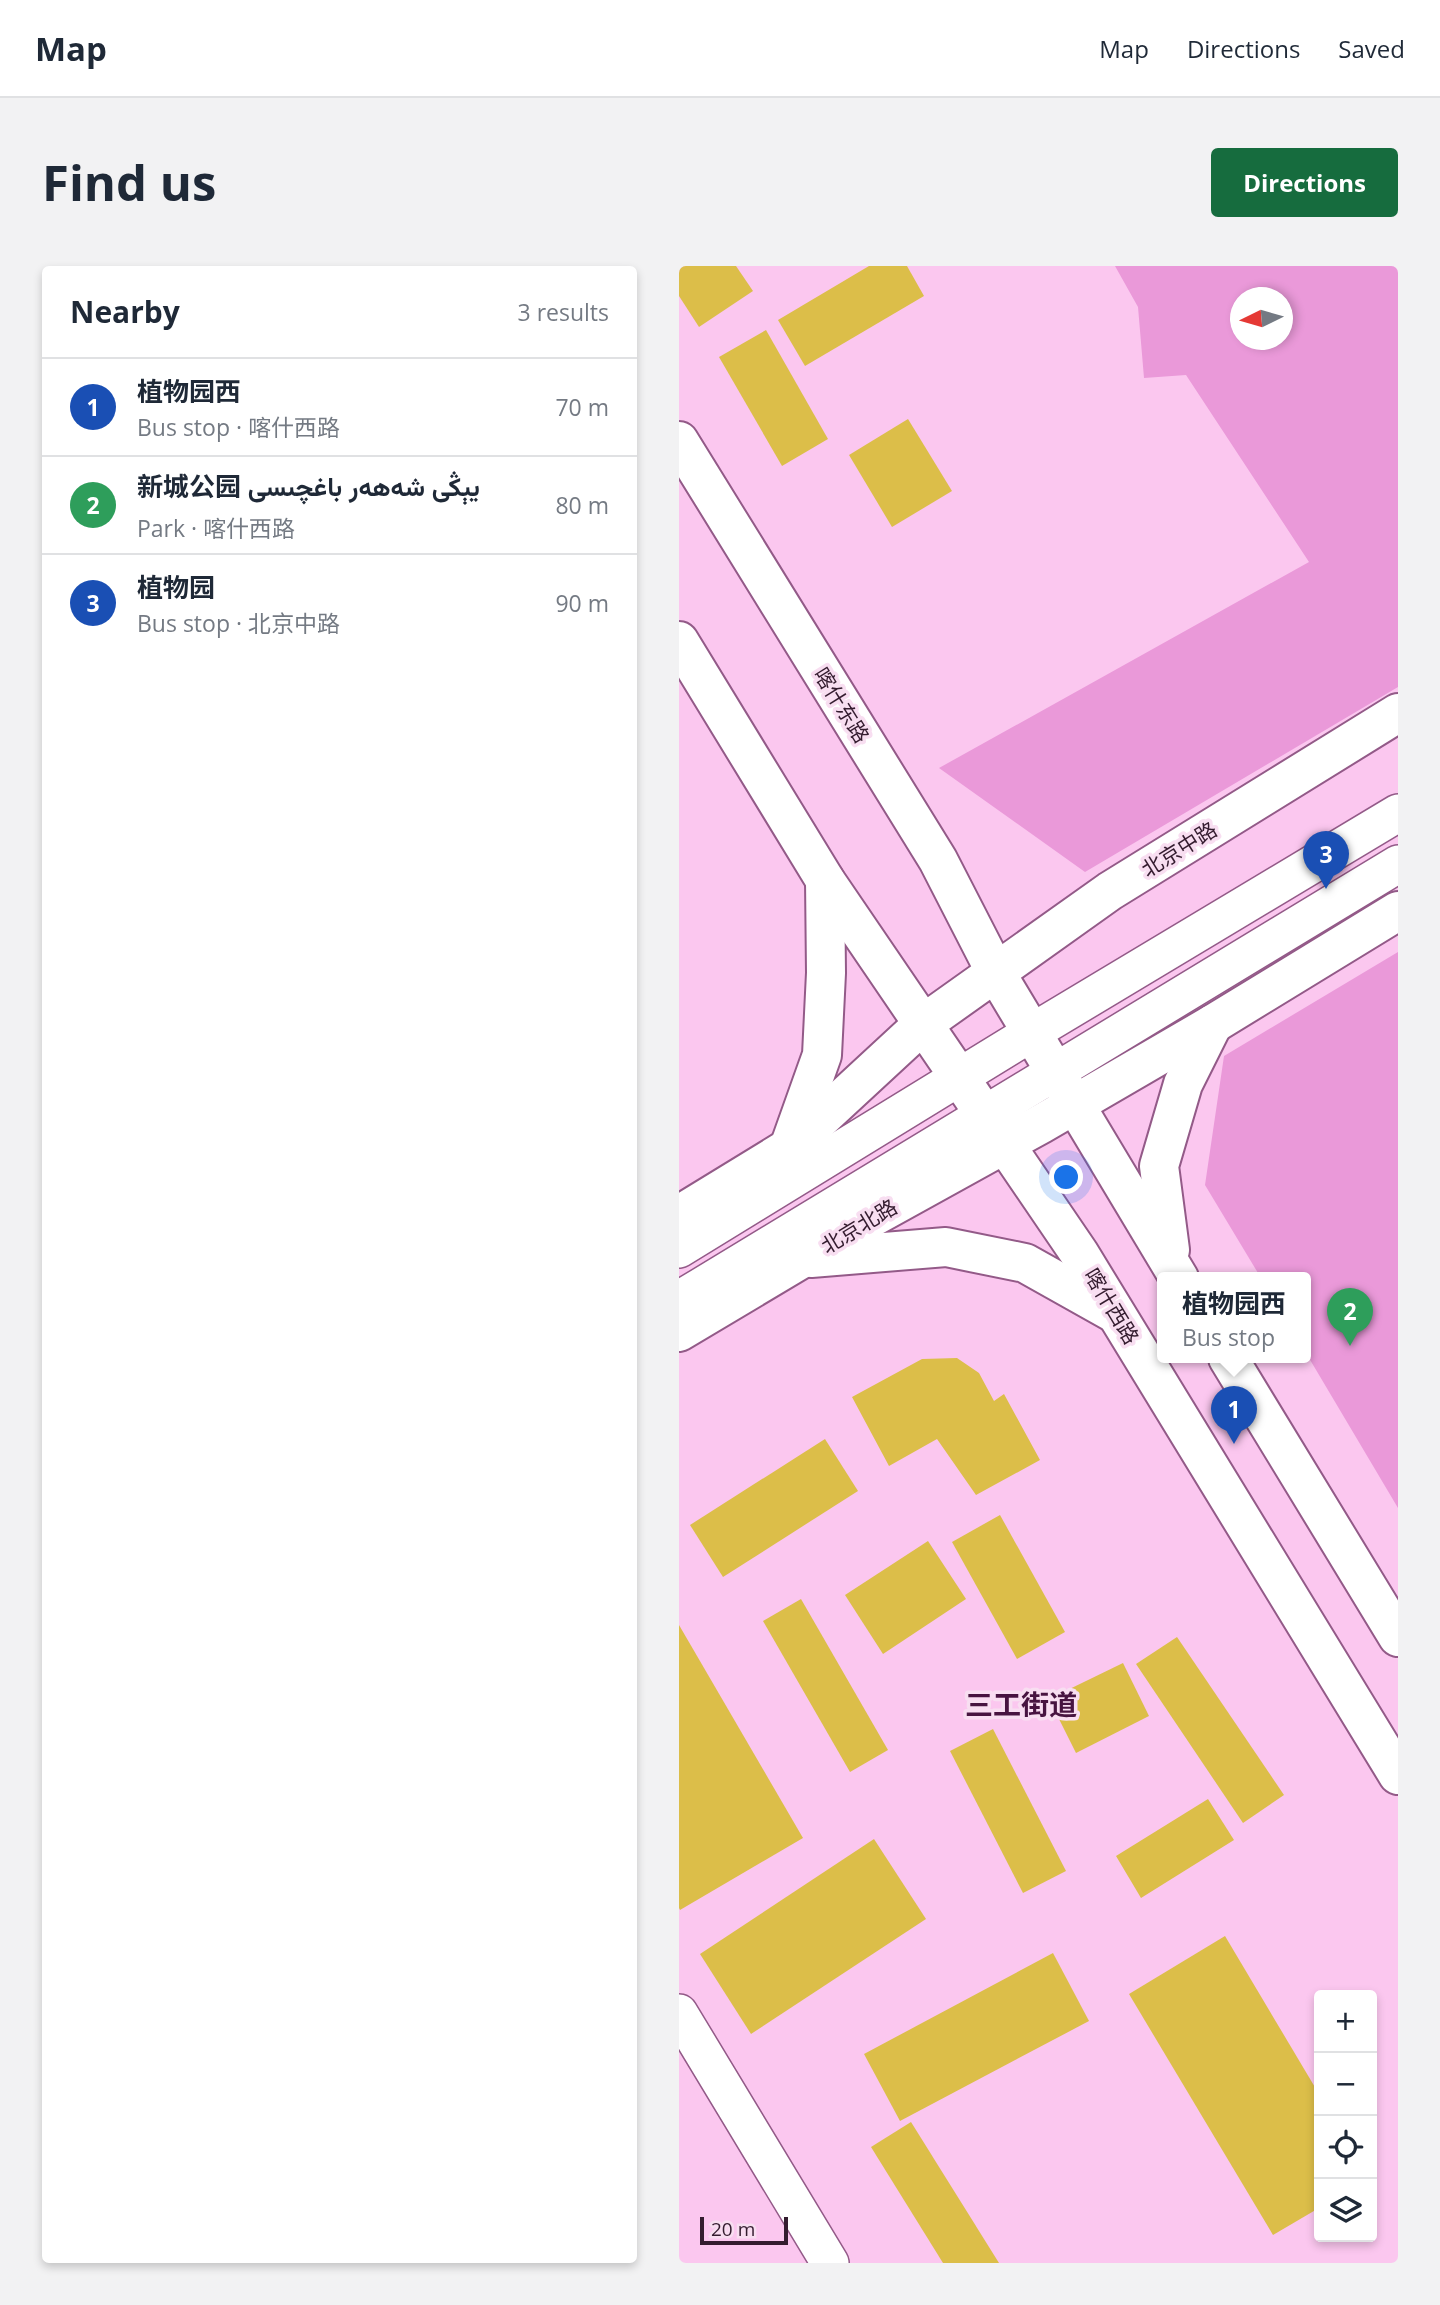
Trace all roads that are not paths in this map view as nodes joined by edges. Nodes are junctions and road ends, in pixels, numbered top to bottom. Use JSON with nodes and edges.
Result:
{"nodes":[{"id":1,"x":679,"y":441,"type":"edge"},
{"id":2,"x":679,"y":641,"type":"edge"},
{"id":3,"x":1398,"y":713,"type":"edge"},
{"id":4,"x":1398,"y":813,"type":"edge"},
{"id":5,"x":1398,"y":864,"type":"edge"},
{"id":6,"x":825,"y":880,"type":"junction"},
{"id":7,"x":1398,"y":911,"type":"edge"},
{"id":8,"x":981,"y":983,"type":"junction"},
{"id":9,"x":923,"y":1024,"type":"junction"},
{"id":10,"x":1213,"y":1024,"type":"junction"},
{"id":11,"x":1031,"y":1032,"type":"junction"},
{"id":12,"x":959,"y":1077,"type":"junction"},
{"id":13,"x":1065,"y":1089,"type":"junction"},
{"id":14,"x":995,"y":1130,"type":"junction"},
{"id":15,"x":790,"y":1147,"type":"junction"},
{"id":16,"x":679,"y":1215,"type":"edge"},
{"id":17,"x":679,"y":1250,"type":"edge"},
{"id":18,"x":806,"y":1258,"type":"junction"},
{"id":19,"x":1175,"y":1272,"type":"edge"},
{"id":20,"x":679,"y":1300,"type":"edge"},
{"id":21,"x":1118,"y":1315,"type":"junction"},
{"id":22,"x":679,"y":1332,"type":"edge"},
{"id":23,"x":1231,"y":1363,"type":"edge"},
{"id":24,"x":1398,"y":1637,"type":"edge"},
{"id":25,"x":1398,"y":1775,"type":"edge"},
{"id":26,"x":679,"y":2013,"type":"edge"},
{"id":27,"x":830,"y":2263,"type":"edge"}],
"edges":[{"from":1,"to":8,"type":"main road","name":"喀什东路"},
{"from":2,"to":6,"type":"main road"},
{"from":3,"to":8,"type":"main road","name":"北京中路"},
{"from":4,"to":11,"type":"street"},
{"from":5,"to":13,"type":"street"},
{"from":6,"to":9,"type":"main road"},
{"from":6,"to":15,"type":"main road"},
{"from":7,"to":10,"type":"main road"},
{"from":8,"to":9,"type":"main road"},
{"from":8,"to":11,"type":"main road"},
{"from":9,"to":12,"type":"main road","name":"喀什西路"},
{"from":9,"to":15,"type":"main road"},
{"from":10,"to":13,"type":"main road"},
{"from":10,"to":19,"type":"main road"},
{"from":11,"to":12,"type":"street"},
{"from":11,"to":13,"type":"main road"},
{"from":12,"to":14,"type":"main road","name":"喀什西路"},
{"from":12,"to":17,"type":"street"},
{"from":13,"to":14,"type":"street"},
{"from":13,"to":14,"type":"main road","name":"北京北路"},
{"from":13,"to":19,"type":"main road"},
{"from":14,"to":18,"type":"main road","name":"北京北路"},
{"from":14,"to":20,"type":"street"},
{"from":14,"to":21,"type":"main road","name":"喀什西路"},
{"from":15,"to":16,"type":"main road"},
{"from":18,"to":21,"type":"main road"},
{"from":18,"to":22,"type":"main road","name":"北京北路"},
{"from":21,"to":25,"type":"main road","name":"喀什西路"},
{"from":23,"to":24,"type":"main road"},
{"from":26,"to":27,"type":"street"}]}
